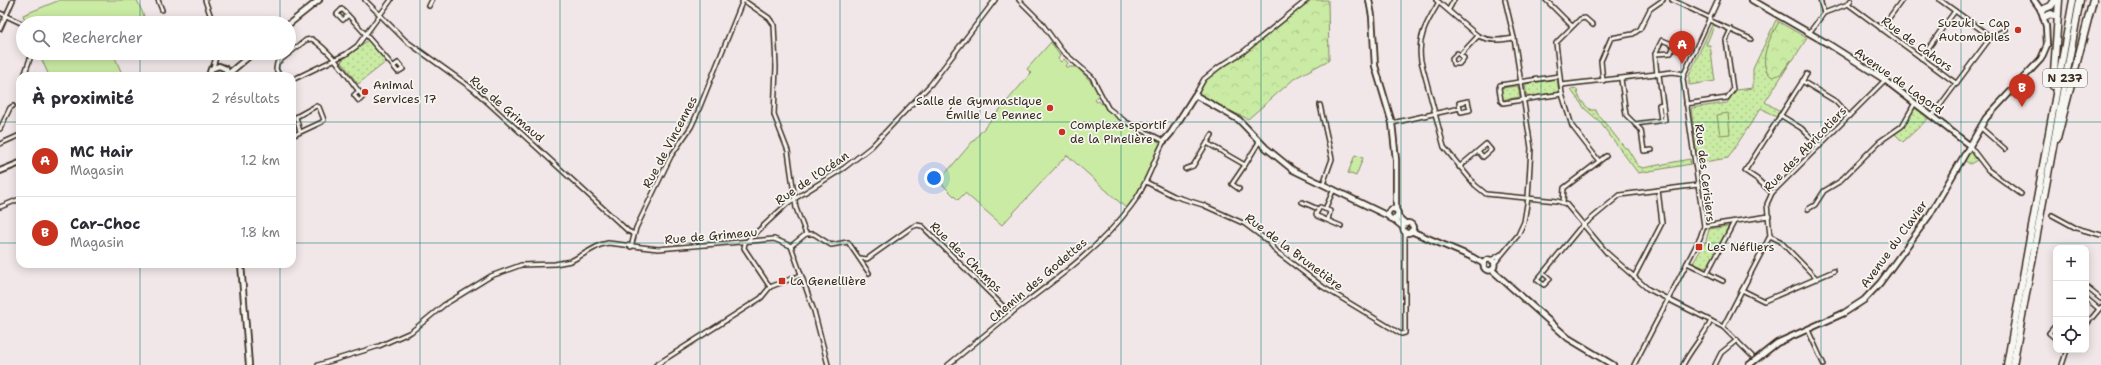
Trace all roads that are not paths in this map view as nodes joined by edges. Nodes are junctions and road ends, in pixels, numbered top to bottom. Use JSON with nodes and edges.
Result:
{"nodes":[{"id":1,"x":13,"y":0,"type":"edge"},
{"id":2,"x":158,"y":0,"type":"edge"},
{"id":3,"x":205,"y":0,"type":"edge"},
{"id":4,"x":319,"y":0,"type":"edge"},
{"id":5,"x":365,"y":0,"type":"edge"},
{"id":6,"x":391,"y":0,"type":"edge"},
{"id":7,"x":432,"y":0,"type":"edge"},
{"id":8,"x":743,"y":0,"type":"edge"},
{"id":9,"x":995,"y":0,"type":"edge"},
{"id":10,"x":1019,"y":0,"type":"edge"},
{"id":11,"x":1307,"y":0,"type":"edge"},
{"id":12,"x":1369,"y":0,"type":"edge"},
{"id":13,"x":1454,"y":0,"type":"edge"},
{"id":14,"x":1505,"y":0,"type":"edge"},
{"id":15,"x":1546,"y":0,"type":"edge"},
{"id":16,"x":1663,"y":0,"type":"edge"},
{"id":17,"x":1672,"y":0,"type":"edge"},
{"id":18,"x":1718,"y":0,"type":"edge"},
{"id":19,"x":1752,"y":0,"type":"edge"},
{"id":20,"x":1820,"y":0,"type":"edge"},
{"id":21,"x":1851,"y":0,"type":"edge"},
{"id":22,"x":1902,"y":0,"type":"edge"},
{"id":23,"x":1940,"y":0,"type":"edge"},
{"id":24,"x":2034,"y":0,"type":"edge"},
{"id":25,"x":2055,"y":0,"type":"edge"},
{"id":26,"x":2059,"y":0,"type":"edge"},
{"id":27,"x":2073,"y":0,"type":"edge"},
{"id":28,"x":2080,"y":0,"type":"edge"},
{"id":29,"x":2093,"y":0,"type":"edge"},
{"id":30,"x":1438,"y":1,"type":"edge"},
{"id":31,"x":1758,"y":2,"type":"edge"},
{"id":32,"x":1848,"y":4,"type":"junction"},
{"id":33,"x":429,"y":6,"type":"dead end"},
{"id":34,"x":1449,"y":9,"type":"junction"},
{"id":35,"x":162,"y":10,"type":"dead end"},
{"id":36,"x":2041,"y":10,"type":"junction"},
{"id":37,"x":1955,"y":11,"type":"junction"},
{"id":38,"x":0,"y":13,"type":"edge"},
{"id":39,"x":1824,"y":13,"type":"junction"},
{"id":40,"x":348,"y":15,"type":"dead end"},
{"id":41,"x":6,"y":16,"type":"junction"},
{"id":42,"x":211,"y":16,"type":"edge"},
{"id":43,"x":380,"y":16,"type":"junction"},
{"id":44,"x":2044,"y":17,"type":"junction"},
{"id":45,"x":2057,"y":17,"type":"junction"},
{"id":46,"x":296,"y":18,"type":"edge"},
{"id":47,"x":1710,"y":19,"type":"junction"},
{"id":48,"x":16,"y":21,"type":"edge"},
{"id":49,"x":1593,"y":25,"type":"dead end"},
{"id":50,"x":1572,"y":26,"type":"junction"},
{"id":51,"x":0,"y":29,"type":"edge"},
{"id":52,"x":1731,"y":29,"type":"junction"},
{"id":53,"x":1881,"y":29,"type":"junction"},
{"id":54,"x":2004,"y":30,"type":"dead end"},
{"id":55,"x":1809,"y":33,"type":"junction"},
{"id":56,"x":367,"y":34,"type":"junction"},
{"id":57,"x":1478,"y":36,"type":"junction"},
{"id":58,"x":1991,"y":36,"type":"junction"},
{"id":59,"x":1514,"y":38,"type":"junction"},
{"id":60,"x":1751,"y":39,"type":"dead end"},
{"id":61,"x":296,"y":49,"type":"edge"},
{"id":62,"x":1655,"y":54,"type":"junction"},
{"id":63,"x":1460,"y":55,"type":"dead end"},
{"id":64,"x":1921,"y":58,"type":"junction"},
{"id":65,"x":29,"y":60,"type":"edge"},
{"id":66,"x":215,"y":60,"type":"edge"},
{"id":67,"x":218,"y":60,"type":"edge"},
{"id":68,"x":245,"y":60,"type":"edge"},
{"id":69,"x":281,"y":60,"type":"edge"},
{"id":70,"x":334,"y":60,"type":"junction"},
{"id":71,"x":218,"y":66,"type":"junction"},
{"id":72,"x":394,"y":66,"type":"dead end"},
{"id":73,"x":213,"y":68,"type":"junction"},
{"id":74,"x":24,"y":72,"type":"edge"},
{"id":75,"x":211,"y":72,"type":"edge"},
{"id":76,"x":227,"y":72,"type":"edge"},
{"id":77,"x":230,"y":72,"type":"edge"},
{"id":78,"x":278,"y":72,"type":"edge"},
{"id":79,"x":1684,"y":74,"type":"junction"},
{"id":80,"x":1807,"y":74,"type":"dead end"},
{"id":81,"x":1658,"y":75,"type":"junction"},
{"id":82,"x":1559,"y":76,"type":"junction"},
{"id":83,"x":296,"y":78,"type":"edge"},
{"id":84,"x":1621,"y":79,"type":"junction"},
{"id":85,"x":1885,"y":80,"type":"junction"},
{"id":86,"x":1603,"y":81,"type":"junction"},
{"id":87,"x":1802,"y":81,"type":"junction"},
{"id":88,"x":1522,"y":82,"type":"junction"},
{"id":89,"x":1957,"y":84,"type":"junction"},
{"id":90,"x":1560,"y":85,"type":"junction"},
{"id":91,"x":359,"y":91,"type":"dead end"},
{"id":92,"x":1562,"y":94,"type":"junction"},
{"id":93,"x":1195,"y":95,"type":"junction"},
{"id":94,"x":1524,"y":100,"type":"junction"},
{"id":95,"x":1915,"y":103,"type":"junction"},
{"id":96,"x":1686,"y":104,"type":"junction"},
{"id":97,"x":1320,"y":105,"type":"dead end"},
{"id":98,"x":13,"y":106,"type":"dead end"},
{"id":99,"x":1460,"y":108,"type":"dead end"},
{"id":100,"x":2052,"y":110,"type":"junction"},
{"id":101,"x":1436,"y":114,"type":"junction"},
{"id":102,"x":1780,"y":115,"type":"junction"},
{"id":103,"x":1849,"y":116,"type":"junction"},
{"id":104,"x":1932,"y":116,"type":"junction"},
{"id":105,"x":1392,"y":123,"type":"junction"},
{"id":106,"x":1640,"y":123,"type":"junction"},
{"id":107,"x":1635,"y":124,"type":"junction"},
{"id":108,"x":1980,"y":127,"type":"junction"},
{"id":109,"x":0,"y":129,"type":"edge"},
{"id":110,"x":1641,"y":130,"type":"junction"},
{"id":111,"x":300,"y":132,"type":"junction"},
{"id":112,"x":296,"y":134,"type":"edge"},
{"id":113,"x":1212,"y":135,"type":"dead end"},
{"id":114,"x":16,"y":137,"type":"edge"},
{"id":115,"x":1164,"y":141,"type":"junction"},
{"id":116,"x":1259,"y":142,"type":"junction"},
{"id":117,"x":1207,"y":143,"type":"junction"},
{"id":118,"x":0,"y":144,"type":"edge"},
{"id":119,"x":1969,"y":145,"type":"junction"},
{"id":120,"x":1820,"y":146,"type":"junction"},
{"id":121,"x":2005,"y":149,"type":"dead end"},
{"id":122,"x":1652,"y":150,"type":"dead end"},
{"id":123,"x":1478,"y":151,"type":"dead end"},
{"id":124,"x":1606,"y":156,"type":"dead end"},
{"id":125,"x":2051,"y":156,"type":"junction"},
{"id":126,"x":1599,"y":160,"type":"junction"},
{"id":127,"x":16,"y":165,"type":"edge"},
{"id":128,"x":1244,"y":165,"type":"junction"},
{"id":129,"x":1459,"y":167,"type":"junction"},
{"id":130,"x":1185,"y":169,"type":"dead end"},
{"id":131,"x":0,"y":171,"type":"edge"},
{"id":132,"x":1146,"y":182,"type":"junction"},
{"id":133,"x":1323,"y":184,"type":"junction"},
{"id":134,"x":1698,"y":184,"type":"junction"},
{"id":135,"x":1239,"y":189,"type":"dead end"},
{"id":136,"x":1334,"y":189,"type":"junction"},
{"id":137,"x":1658,"y":190,"type":"junction"},
{"id":138,"x":1772,"y":193,"type":"junction"},
{"id":139,"x":2021,"y":194,"type":"dead end"},
{"id":140,"x":795,"y":198,"type":"junction"},
{"id":141,"x":1528,"y":198,"type":"junction"},
{"id":142,"x":16,"y":201,"type":"edge"},
{"id":143,"x":1302,"y":202,"type":"dead end"},
{"id":144,"x":1563,"y":202,"type":"junction"},
{"id":145,"x":0,"y":207,"type":"edge"},
{"id":146,"x":1318,"y":209,"type":"junction"},
{"id":147,"x":1325,"y":209,"type":"junction"},
{"id":148,"x":1808,"y":209,"type":"dead end"},
{"id":149,"x":1392,"y":214,"type":"junction"},
{"id":150,"x":2052,"y":215,"type":"dead end"},
{"id":151,"x":1769,"y":216,"type":"junction"},
{"id":152,"x":1328,"y":220,"type":"junction"},
{"id":153,"x":1734,"y":222,"type":"junction"},
{"id":154,"x":1584,"y":224,"type":"junction"},
{"id":155,"x":1342,"y":226,"type":"dead end"},
{"id":156,"x":1704,"y":226,"type":"junction"},
{"id":157,"x":1405,"y":228,"type":"junction"},
{"id":158,"x":1412,"y":229,"type":"junction"},
{"id":159,"x":634,"y":234,"type":"junction"},
{"id":160,"x":806,"y":234,"type":"junction"},
{"id":161,"x":2101,"y":235,"type":"edge"},
{"id":162,"x":1770,"y":236,"type":"junction"},
{"id":163,"x":745,"y":243,"type":"junction"},
{"id":164,"x":791,"y":246,"type":"junction"},
{"id":165,"x":631,"y":247,"type":"junction"},
{"id":166,"x":860,"y":258,"type":"junction"},
{"id":167,"x":1687,"y":263,"type":"junction"},
{"id":168,"x":1490,"y":264,"type":"junction"},
{"id":169,"x":241,"y":268,"type":"edge"},
{"id":170,"x":1834,"y":271,"type":"dead end"},
{"id":171,"x":869,"y":273,"type":"dead end"},
{"id":172,"x":1543,"y":273,"type":"junction"},
{"id":173,"x":1707,"y":273,"type":"junction"},
{"id":174,"x":801,"y":275,"type":"junction"},
{"id":175,"x":1634,"y":277,"type":"junction"},
{"id":176,"x":1818,"y":279,"type":"junction"},
{"id":177,"x":1537,"y":280,"type":"junction"},
{"id":178,"x":1723,"y":281,"type":"dead end"},
{"id":179,"x":1532,"y":282,"type":"dead end"},
{"id":180,"x":770,"y":287,"type":"junction"},
{"id":181,"x":2089,"y":289,"type":"edge"},
{"id":182,"x":1742,"y":290,"type":"junction"},
{"id":183,"x":1668,"y":299,"type":"junction"},
{"id":184,"x":2101,"y":299,"type":"edge"},
{"id":185,"x":2089,"y":300,"type":"edge"},
{"id":186,"x":2100,"y":308,"type":"edge"},
{"id":187,"x":1011,"y":314,"type":"junction"},
{"id":188,"x":1711,"y":321,"type":"junction"},
{"id":189,"x":2089,"y":321,"type":"edge"},
{"id":190,"x":1723,"y":327,"type":"junction"},
{"id":191,"x":2053,"y":328,"type":"edge"},
{"id":192,"x":1808,"y":330,"type":"junction"},
{"id":193,"x":2053,"y":336,"type":"edge"},
{"id":194,"x":1737,"y":340,"type":"junction"},
{"id":195,"x":2066,"y":353,"type":"edge"},
{"id":196,"x":1752,"y":356,"type":"dead end"},
{"id":197,"x":248,"y":365,"type":"edge"},
{"id":198,"x":318,"y":365,"type":"edge"},
{"id":199,"x":656,"y":365,"type":"edge"},
{"id":200,"x":828,"y":365,"type":"edge"},
{"id":201,"x":948,"y":365,"type":"edge"},
{"id":202,"x":1613,"y":365,"type":"edge"},
{"id":203,"x":1634,"y":365,"type":"edge"},
{"id":204,"x":1683,"y":365,"type":"edge"},
{"id":205,"x":1714,"y":365,"type":"edge"},
{"id":206,"x":1749,"y":365,"type":"edge"},
{"id":207,"x":1824,"y":365,"type":"edge"},
{"id":208,"x":2007,"y":365,"type":"edge"},
{"id":209,"x":2013,"y":365,"type":"edge"},
{"id":210,"x":2062,"y":365,"type":"edge"}],
"edges":[{"from":1,"to":41,"type":"street"},
{"from":2,"to":35,"type":"street"},
{"from":3,"to":42,"type":"street"},
{"from":4,"to":46,"type":"street"},
{"from":5,"to":43,"type":"street","name":"Rue de Grimaud"},
{"from":6,"to":43,"type":"street"},
{"from":7,"to":33,"type":"street"},
{"from":8,"to":140,"type":"street"},
{"from":8,"to":159,"type":"street","name":"Rue de Vincennes"},
{"from":9,"to":140,"type":"street","name":"Rue de l'Océan"},
{"from":10,"to":115,"type":"street"},
{"from":11,"to":93,"type":"street"},
{"from":12,"to":105,"type":"street"},
{"from":13,"to":34,"type":"street"},
{"from":14,"to":59,"type":"street"},
{"from":15,"to":50,"type":"street"},
{"from":16,"to":86,"type":"street"},
{"from":17,"to":47,"type":"street"},
{"from":18,"to":47,"type":"street","name":"Rue des Cerisiers"},
{"from":19,"to":31,"type":"street","name":"Avenue de Lagord"},
{"from":20,"to":39,"type":"street"},
{"from":21,"to":32,"type":"street"},
{"from":22,"to":53,"type":"street"},
{"from":23,"to":37,"type":"street"},
{"from":24,"to":36,"type":"street","name":"Avenue du Clavier"},
{"from":25,"to":36,"type":"highway"},
{"from":26,"to":45,"type":"highway"},
{"from":27,"to":100,"type":"highway","number":"N 237"},
{"from":28,"to":125,"type":"highway","number":"N 237"},
{"from":29,"to":125,"type":"highway"},
{"from":30,"to":34,"type":"street"},
{"from":30,"to":101,"type":"street"},
{"from":31,"to":55,"type":"street","name":"Avenue de Lagord"},
{"from":32,"to":39,"type":"street"},
{"from":32,"to":53,"type":"street","name":"Rue de Cahors"},
{"from":34,"to":57,"type":"street"},
{"from":36,"to":44,"type":"street","name":"Avenue du Clavier"},
{"from":37,"to":58,"type":"street"},
{"from":37,"to":64,"type":"street"},
{"from":38,"to":41,"type":"street"},
{"from":39,"to":55,"type":"street"},
{"from":40,"to":56,"type":"street"},
{"from":41,"to":48,"type":"street"},
{"from":41,"to":51,"type":"street"},
{"from":43,"to":56,"type":"street"},
{"from":43,"to":159,"type":"street","name":"Rue de Grimaud"},
{"from":44,"to":45,"type":"highway"},
{"from":44,"to":108,"type":"street","name":"Avenue du Clavier"},
{"from":45,"to":100,"type":"highway"},
{"from":47,"to":52,"type":"street"},
{"from":47,"to":79,"type":"street","name":"Rue des Cerisiers"},
{"from":49,"to":50,"type":"street"},
{"from":50,"to":82,"type":"street"},
{"from":52,"to":60,"type":"street"},
{"from":52,"to":96,"type":"street"},
{"from":53,"to":64,"type":"street","name":"Rue de Cahors"},
{"from":54,"to":58,"type":"street"},
{"from":55,"to":85,"type":"street","name":"Avenue de Lagord"},
{"from":56,"to":70,"type":"street"},
{"from":56,"to":72,"type":"street"},
{"from":57,"to":59,"type":"street"},
{"from":57,"to":63,"type":"street"},
{"from":58,"to":89,"type":"street"},
{"from":59,"to":88,"type":"street"},
{"from":61,"to":70,"type":"street"},
{"from":62,"to":62,"type":"street"},
{"from":62,"to":81,"type":"street"},
{"from":64,"to":89,"type":"street","name":"Rue de Cahors"},
{"from":65,"to":74,"type":"street"},
{"from":66,"to":73,"type":"street"},
{"from":67,"to":71,"type":"street"},
{"from":68,"to":77,"type":"street"},
{"from":69,"to":78,"type":"street"},
{"from":70,"to":83,"type":"street"},
{"from":70,"to":91,"type":"street"},
{"from":71,"to":73,"type":"street"},
{"from":71,"to":76,"type":"street"},
{"from":73,"to":75,"type":"street"},
{"from":79,"to":81,"type":"street"},
{"from":79,"to":96,"type":"street","name":"Rue des Cerisiers"},
{"from":80,"to":87,"type":"street"},
{"from":81,"to":84,"type":"street"},
{"from":81,"to":106,"type":"street"},
{"from":82,"to":88,"type":"street"},
{"from":82,"to":90,"type":"street"},
{"from":84,"to":86,"type":"street"},
{"from":84,"to":107,"type":"street"},
{"from":85,"to":95,"type":"street","name":"Avenue de Lagord"},
{"from":85,"to":103,"type":"street","name":"Rue des Abricotiers"},
{"from":86,"to":90,"type":"street"},
{"from":87,"to":102,"type":"street"},
{"from":87,"to":103,"type":"street"},
{"from":88,"to":94,"type":"street"},
{"from":88,"to":94,"type":"street"},
{"from":89,"to":104,"type":"street"},
{"from":90,"to":92,"type":"street"},
{"from":92,"to":94,"type":"street"},
{"from":92,"to":126,"type":"street"},
{"from":93,"to":115,"type":"street"},
{"from":93,"to":116,"type":"street"},
{"from":94,"to":141,"type":"street"},
{"from":95,"to":104,"type":"street","name":"Avenue de Lagord"},
{"from":95,"to":148,"type":"street"},
{"from":96,"to":134,"type":"street","name":"Rue des Cerisiers"},
{"from":97,"to":133,"type":"street"},
{"from":98,"to":109,"type":"street"},
{"from":99,"to":101,"type":"street"},
{"from":100,"to":208,"type":"highway","number":"N 237"},
{"from":101,"to":105,"type":"street"},
{"from":101,"to":129,"type":"street"},
{"from":102,"to":120,"type":"street"},
{"from":102,"to":138,"type":"street"},
{"from":103,"to":120,"type":"street","name":"Rue des Abricotiers"},
{"from":104,"to":119,"type":"street","name":"Avenue de Lagord"},
{"from":105,"to":149,"type":"street"},
{"from":106,"to":107,"type":"street"},
{"from":106,"to":110,"type":"street"},
{"from":107,"to":110,"type":"street"},
{"from":108,"to":119,"type":"street","name":"Avenue du Clavier"},
{"from":108,"to":121,"type":"street"},
{"from":110,"to":122,"type":"street"},
{"from":111,"to":111,"type":"street"},
{"from":111,"to":112,"type":"street"},
{"from":113,"to":117,"type":"street"},
{"from":114,"to":118,"type":"street"},
{"from":115,"to":132,"type":"street","name":"Chemin des Godettes"},
{"from":116,"to":128,"type":"street"},
{"from":116,"to":133,"type":"street"},
{"from":117,"to":128,"type":"street"},
{"from":117,"to":130,"type":"street"},
{"from":119,"to":139,"type":"street","name":"Avenue de Lagord"},
{"from":119,"to":192,"type":"street","name":"Avenue du Clavier"},
{"from":120,"to":138,"type":"street","name":"Rue des Abricotiers"},
{"from":123,"to":129,"type":"street"},
{"from":124,"to":126,"type":"street"},
{"from":125,"to":209,"type":"highway","number":"N 237"},
{"from":126,"to":144,"type":"street"},
{"from":127,"to":131,"type":"street"},
{"from":128,"to":135,"type":"street"},
{"from":129,"to":141,"type":"street"},
{"from":132,"to":157,"type":"street","name":"Rue de la Brunetière"},
{"from":132,"to":187,"type":"street","name":"Chemin des Godettes"},
{"from":133,"to":136,"type":"street"},
{"from":134,"to":137,"type":"street"},
{"from":134,"to":156,"type":"street","name":"Rue des Cerisiers"},
{"from":136,"to":147,"type":"street"},
{"from":136,"to":149,"type":"street"},
{"from":137,"to":154,"type":"street"},
{"from":137,"to":175,"type":"street"},
{"from":138,"to":151,"type":"street","name":"Rue des Abricotiers"},
{"from":140,"to":160,"type":"street"},
{"from":140,"to":163,"type":"street","name":"Rue de l'Océan"},
{"from":141,"to":144,"type":"street"},
{"from":141,"to":168,"type":"street"},
{"from":142,"to":145,"type":"street"},
{"from":143,"to":146,"type":"street"},
{"from":144,"to":154,"type":"street"},
{"from":146,"to":147,"type":"street"},
{"from":146,"to":152,"type":"street"},
{"from":147,"to":152,"type":"street"},
{"from":149,"to":157,"type":"street"},
{"from":150,"to":161,"type":"street"},
{"from":151,"to":153,"type":"street"},
{"from":151,"to":162,"type":"street","name":"Rue des Abricotiers"},
{"from":152,"to":155,"type":"street"},
{"from":153,"to":156,"type":"street"},
{"from":153,"to":173,"type":"street"},
{"from":154,"to":172,"type":"street"},
{"from":154,"to":175,"type":"street"},
{"from":156,"to":167,"type":"street","name":"Rue des Cerisiers"},
{"from":157,"to":158,"type":"street"},
{"from":157,"to":158,"type":"street"},
{"from":158,"to":168,"type":"street"},
{"from":159,"to":165,"type":"street","name":"Rue de Vincennes"},
{"from":160,"to":164,"type":"street"},
{"from":160,"to":166,"type":"street"},
{"from":162,"to":176,"type":"street"},
{"from":162,"to":182,"type":"street"},
{"from":163,"to":164,"type":"street","name":"Rue de Grimeau"},
{"from":163,"to":165,"type":"street","name":"Rue de Grimeau"},
{"from":163,"to":180,"type":"street"},
{"from":164,"to":174,"type":"street"},
{"from":165,"to":198,"type":"street","name":"Rue de Grimeau"},
{"from":166,"to":171,"type":"street"},
{"from":166,"to":187,"type":"street","name":"Rue des Champs"},
{"from":167,"to":173,"type":"street"},
{"from":167,"to":183,"type":"street","name":"Rue des Cerisiers"},
{"from":168,"to":202,"type":"street"},
{"from":169,"to":197,"type":"street"},
{"from":170,"to":176,"type":"street"},
{"from":172,"to":177,"type":"street"},
{"from":172,"to":177,"type":"street"},
{"from":173,"to":178,"type":"street"},
{"from":174,"to":180,"type":"street"},
{"from":174,"to":200,"type":"street"},
{"from":175,"to":183,"type":"street"},
{"from":176,"to":182,"type":"street"},
{"from":177,"to":179,"type":"street"},
{"from":180,"to":199,"type":"street"},
{"from":181,"to":184,"type":"street"},
{"from":182,"to":190,"type":"street"},
{"from":183,"to":188,"type":"street"},
{"from":183,"to":203,"type":"street","name":"Rue des Cerisiers"},
{"from":185,"to":186,"type":"street"},
{"from":186,"to":189,"type":"street"},
{"from":187,"to":201,"type":"street","name":"Chemin des Godettes"},
{"from":188,"to":190,"type":"street"},
{"from":188,"to":204,"type":"street"},
{"from":190,"to":194,"type":"street"},
{"from":191,"to":193,"type":"street"},
{"from":192,"to":206,"type":"street","name":"Avenue du Clavier"},
{"from":192,"to":207,"type":"street"},
{"from":194,"to":196,"type":"street"},
{"from":194,"to":205,"type":"street"},
{"from":195,"to":210,"type":"street"}]}
